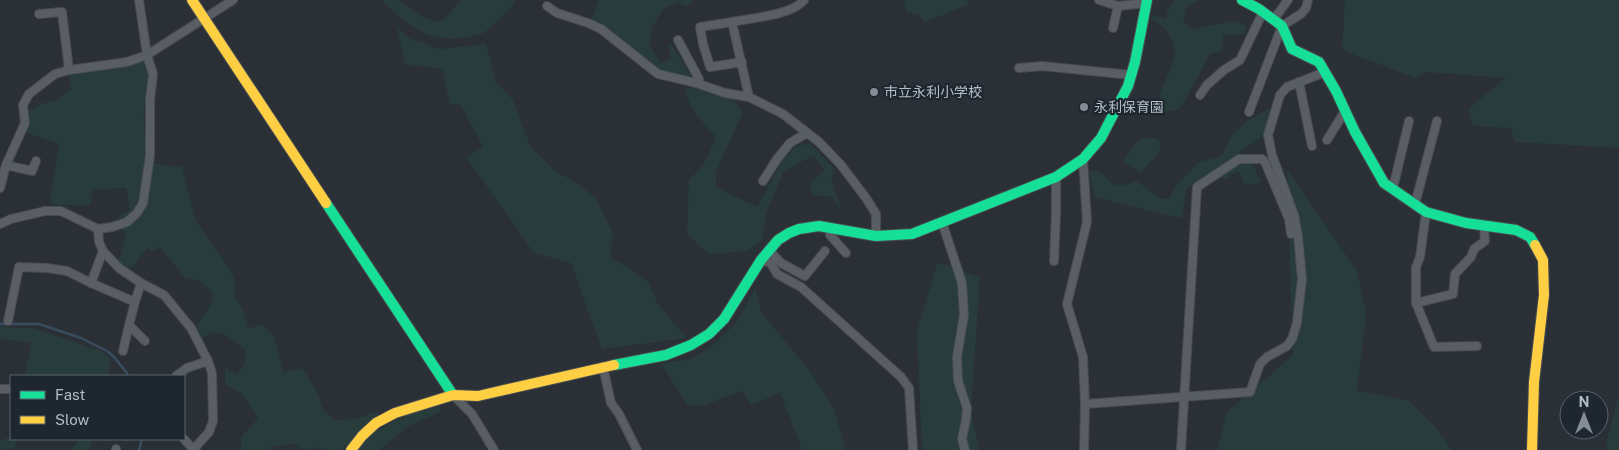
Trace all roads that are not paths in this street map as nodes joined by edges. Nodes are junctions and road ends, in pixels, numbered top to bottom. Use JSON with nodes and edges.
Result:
{"nodes":[{"id":1,"x":139,"y":0,"type":"edge"},
{"id":2,"x":192,"y":0,"type":"edge"},
{"id":3,"x":233,"y":0,"type":"edge"},
{"id":4,"x":804,"y":0,"type":"edge"},
{"id":5,"x":1099,"y":0,"type":"edge"},
{"id":6,"x":1242,"y":0,"type":"edge"},
{"id":7,"x":1281,"y":0,"type":"edge"},
{"id":8,"x":1288,"y":0,"type":"edge"},
{"id":9,"x":1308,"y":0,"type":"edge"},
{"id":10,"x":1147,"y":2,"type":"edge"},
{"id":11,"x":547,"y":6,"type":"dead end"},
{"id":12,"x":1118,"y":6,"type":"junction"},
{"id":13,"x":39,"y":14,"type":"dead end"},
{"id":14,"x":205,"y":19,"type":"junction"},
{"id":15,"x":1273,"y":19,"type":"junction"},
{"id":16,"x":732,"y":22,"type":"junction"},
{"id":17,"x":1113,"y":28,"type":"dead end"},
{"id":18,"x":678,"y":40,"type":"dead end"},
{"id":19,"x":147,"y":55,"type":"junction"},
{"id":20,"x":742,"y":62,"type":"junction"},
{"id":21,"x":710,"y":68,"type":"junction"},
{"id":22,"x":1019,"y":68,"type":"dead end"},
{"id":23,"x":69,"y":70,"type":"junction"},
{"id":24,"x":1325,"y":72,"type":"junction"},
{"id":25,"x":1132,"y":74,"type":"junction"},
{"id":26,"x":698,"y":81,"type":"junction"},
{"id":27,"x":1299,"y":82,"type":"junction"},
{"id":28,"x":1200,"y":96,"type":"dead end"},
{"id":29,"x":750,"y":97,"type":"junction"},
{"id":30,"x":1344,"y":111,"type":"junction"},
{"id":31,"x":1249,"y":112,"type":"dead end"},
{"id":32,"x":1409,"y":121,"type":"dead end"},
{"id":33,"x":1437,"y":121,"type":"dead end"},
{"id":34,"x":807,"y":133,"type":"junction"},
{"id":35,"x":1327,"y":140,"type":"dead end"},
{"id":36,"x":1312,"y":146,"type":"dead end"},
{"id":37,"x":1083,"y":159,"type":"junction"},
{"id":38,"x":36,"y":162,"type":"dead end"},
{"id":39,"x":6,"y":165,"type":"junction"},
{"id":40,"x":1056,"y":177,"type":"junction"},
{"id":41,"x":763,"y":181,"type":"dead end"},
{"id":42,"x":0,"y":188,"type":"edge"},
{"id":43,"x":1393,"y":188,"type":"junction"},
{"id":44,"x":1415,"y":204,"type":"junction"},
{"id":45,"x":1426,"y":212,"type":"junction"},
{"id":46,"x":942,"y":222,"type":"junction"},
{"id":47,"x":0,"y":224,"type":"edge"},
{"id":48,"x":1484,"y":227,"type":"junction"},
{"id":49,"x":830,"y":228,"type":"junction"},
{"id":50,"x":98,"y":229,"type":"junction"},
{"id":51,"x":1291,"y":234,"type":"dead end"},
{"id":52,"x":876,"y":236,"type":"junction"},
{"id":53,"x":769,"y":250,"type":"junction"},
{"id":54,"x":103,"y":251,"type":"junction"},
{"id":55,"x":824,"y":251,"type":"dead end"},
{"id":56,"x":846,"y":253,"type":"dead end"},
{"id":57,"x":761,"y":260,"type":"junction"},
{"id":58,"x":1054,"y":261,"type":"dead end"},
{"id":59,"x":91,"y":283,"type":"junction"},
{"id":60,"x":141,"y":283,"type":"junction"},
{"id":61,"x":135,"y":302,"type":"junction"},
{"id":62,"x":1416,"y":303,"type":"junction"},
{"id":63,"x":8,"y":321,"type":"dead end"},
{"id":64,"x":129,"y":325,"type":"junction"},
{"id":65,"x":145,"y":341,"type":"dead end"},
{"id":66,"x":1477,"y":346,"type":"dead end"},
{"id":67,"x":123,"y":351,"type":"dead end"},
{"id":68,"x":208,"y":361,"type":"junction"},
{"id":69,"x":603,"y":367,"type":"junction"},
{"id":70,"x":177,"y":375,"type":"edge"},
{"id":71,"x":453,"y":395,"type":"junction"},
{"id":72,"x":1184,"y":396,"type":"junction"},
{"id":73,"x":1086,"y":404,"type":"junction"},
{"id":74,"x":185,"y":440,"type":"edge"},
{"id":75,"x":193,"y":450,"type":"edge"},
{"id":76,"x":351,"y":450,"type":"edge"},
{"id":77,"x":494,"y":450,"type":"edge"},
{"id":78,"x":637,"y":450,"type":"edge"},
{"id":79,"x":913,"y":450,"type":"edge"},
{"id":80,"x":966,"y":450,"type":"edge"},
{"id":81,"x":1084,"y":450,"type":"edge"},
{"id":82,"x":1181,"y":450,"type":"edge"},
{"id":83,"x":1532,"y":450,"type":"edge"}],
"edges":[{"from":1,"to":19,"type":"street"},
{"from":2,"to":14,"type":"street"},
{"from":3,"to":14,"type":"street"},
{"from":4,"to":16,"type":"street"},
{"from":5,"to":12,"type":"street"},
{"from":6,"to":15,"type":"street"},
{"from":7,"to":15,"type":"street"},
{"from":8,"to":15,"type":"street"},
{"from":9,"to":15,"type":"street"},
{"from":10,"to":12,"type":"street"},
{"from":10,"to":25,"type":"street"},
{"from":11,"to":26,"type":"street"},
{"from":12,"to":17,"type":"street"},
{"from":13,"to":23,"type":"street"},
{"from":14,"to":19,"type":"street"},
{"from":14,"to":71,"type":"street"},
{"from":15,"to":24,"type":"street"},
{"from":15,"to":28,"type":"street"},
{"from":15,"to":31,"type":"street"},
{"from":16,"to":20,"type":"street"},
{"from":16,"to":21,"type":"street"},
{"from":18,"to":26,"type":"street"},
{"from":19,"to":23,"type":"street"},
{"from":19,"to":50,"type":"street"},
{"from":20,"to":21,"type":"street"},
{"from":20,"to":29,"type":"street"},
{"from":21,"to":26,"type":"street"},
{"from":22,"to":25,"type":"street"},
{"from":23,"to":39,"type":"street"},
{"from":24,"to":27,"type":"street"},
{"from":24,"to":30,"type":"street"},
{"from":25,"to":37,"type":"street"},
{"from":26,"to":29,"type":"street"},
{"from":27,"to":36,"type":"street"},
{"from":27,"to":72,"type":"street"},
{"from":29,"to":34,"type":"street"},
{"from":30,"to":35,"type":"street"},
{"from":30,"to":43,"type":"street"},
{"from":32,"to":43,"type":"street"},
{"from":33,"to":44,"type":"street"},
{"from":34,"to":41,"type":"street"},
{"from":34,"to":52,"type":"street"},
{"from":37,"to":40,"type":"street"},
{"from":37,"to":73,"type":"street"},
{"from":38,"to":39,"type":"street"},
{"from":39,"to":42,"type":"street"},
{"from":40,"to":46,"type":"street"},
{"from":40,"to":58,"type":"street"},
{"from":43,"to":44,"type":"street"},
{"from":44,"to":45,"type":"street"},
{"from":45,"to":48,"type":"street"},
{"from":45,"to":62,"type":"street"},
{"from":46,"to":52,"type":"street"},
{"from":46,"to":80,"type":"street"},
{"from":47,"to":50,"type":"street"},
{"from":48,"to":62,"type":"street"},
{"from":48,"to":83,"type":"street"},
{"from":49,"to":52,"type":"street"},
{"from":49,"to":53,"type":"street"},
{"from":49,"to":56,"type":"street"},
{"from":50,"to":54,"type":"street"},
{"from":51,"to":72,"type":"street"},
{"from":53,"to":55,"type":"street"},
{"from":53,"to":57,"type":"street"},
{"from":54,"to":59,"type":"street"},
{"from":54,"to":60,"type":"street"},
{"from":57,"to":69,"type":"street"},
{"from":57,"to":79,"type":"street"},
{"from":59,"to":61,"type":"street"},
{"from":59,"to":63,"type":"street"},
{"from":60,"to":61,"type":"street"},
{"from":60,"to":68,"type":"street"},
{"from":61,"to":64,"type":"street"},
{"from":62,"to":66,"type":"street"},
{"from":64,"to":65,"type":"street"},
{"from":64,"to":67,"type":"street"},
{"from":68,"to":70,"type":"street"},
{"from":68,"to":75,"type":"street"},
{"from":69,"to":71,"type":"street"},
{"from":69,"to":78,"type":"street"},
{"from":71,"to":76,"type":"street"},
{"from":71,"to":77,"type":"street"},
{"from":72,"to":73,"type":"street"},
{"from":72,"to":82,"type":"street"},
{"from":73,"to":81,"type":"street"},
{"from":74,"to":75,"type":"street"}]}
